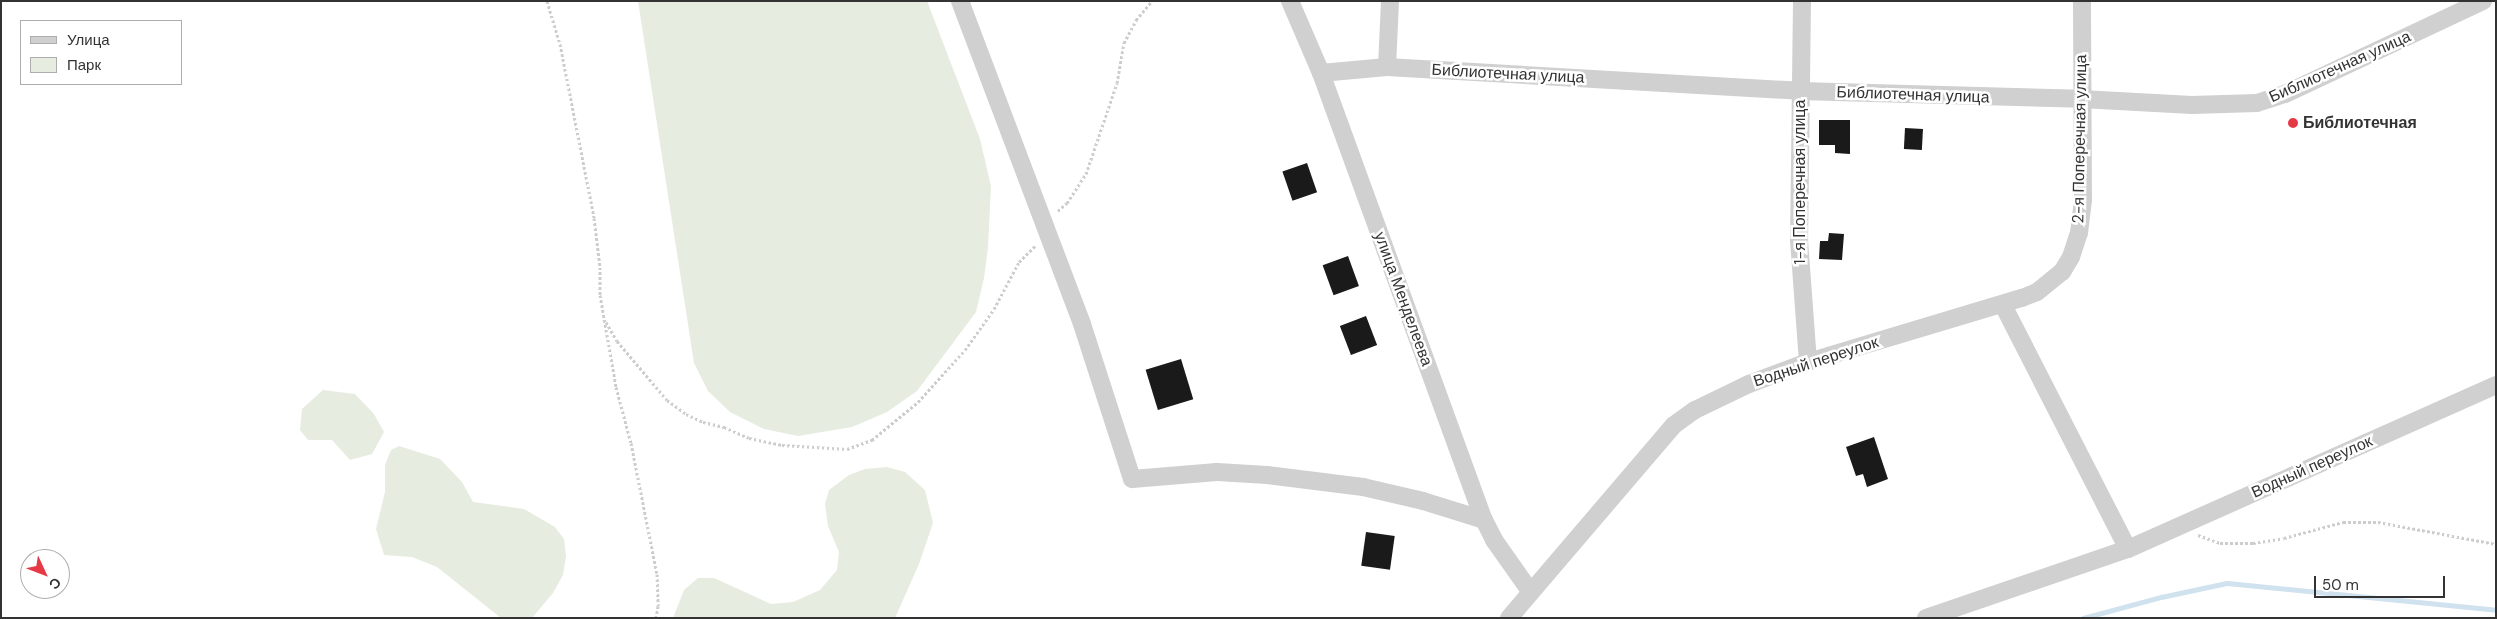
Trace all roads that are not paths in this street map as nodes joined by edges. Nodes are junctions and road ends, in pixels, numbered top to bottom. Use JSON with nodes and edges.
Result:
{"nodes":[{"id":1,"x":960,"y":1,"type":"edge"},
{"id":2,"x":1290,"y":1,"type":"edge"},
{"id":3,"x":1390,"y":1,"type":"edge"},
{"id":4,"x":1802,"y":1,"type":"edge"},
{"id":5,"x":2082,"y":1,"type":"edge"},
{"id":6,"x":2483,"y":1,"type":"edge"},
{"id":7,"x":1387,"y":67,"type":"junction"},
{"id":8,"x":1321,"y":73,"type":"junction"},
{"id":9,"x":1800,"y":91,"type":"junction"},
{"id":10,"x":2081,"y":99,"type":"junction"},
{"id":11,"x":2062,"y":272,"type":"joint"},
{"id":12,"x":2003,"y":305,"type":"junction"},
{"id":13,"x":1808,"y":362,"type":"junction"},
{"id":14,"x":2496,"y":385,"type":"edge"},
{"id":15,"x":1484,"y":520,"type":"junction"},
{"id":16,"x":2128,"y":549,"type":"junction"},
{"id":17,"x":1530,"y":590,"type":"junction"},
{"id":18,"x":1509,"y":618,"type":"edge"},
{"id":19,"x":1926,"y":618,"type":"edge"}],
"edges":[{"from":1,"to":15,"type":"street"},
{"from":2,"to":8,"type":"street","name":"улица Менделеева"},
{"from":3,"to":7,"type":"street"},
{"from":4,"to":9,"type":"street","name":"1-я Поперечная улица"},
{"from":5,"to":10,"type":"street","name":"2-я Поперечная улица"},
{"from":6,"to":10,"type":"street","name":"Библиотечная улица"},
{"from":7,"to":8,"type":"street","name":"Библиотечная улица"},
{"from":7,"to":9,"type":"street","name":"Библиотечная улица"},
{"from":8,"to":15,"type":"street","name":"улица Менделеева"},
{"from":9,"to":10,"type":"street","name":"Библиотечная улица"},
{"from":9,"to":13,"type":"street","name":"1-я Поперечная улица"},
{"from":10,"to":11,"type":"street","name":"2-я Поперечная улица"},
{"from":11,"to":12,"type":"street","name":"Водный переулок"},
{"from":12,"to":13,"type":"street","name":"Водный переулок"},
{"from":12,"to":16,"type":"street"},
{"from":13,"to":17,"type":"street","name":"Водный переулок"},
{"from":14,"to":16,"type":"street","name":"Водный переулок"},
{"from":15,"to":17,"type":"street","name":"улица Менделеева"},
{"from":16,"to":19,"type":"street","name":"Водный переулок"},
{"from":17,"to":18,"type":"street","name":"Водный переулок"}]}
